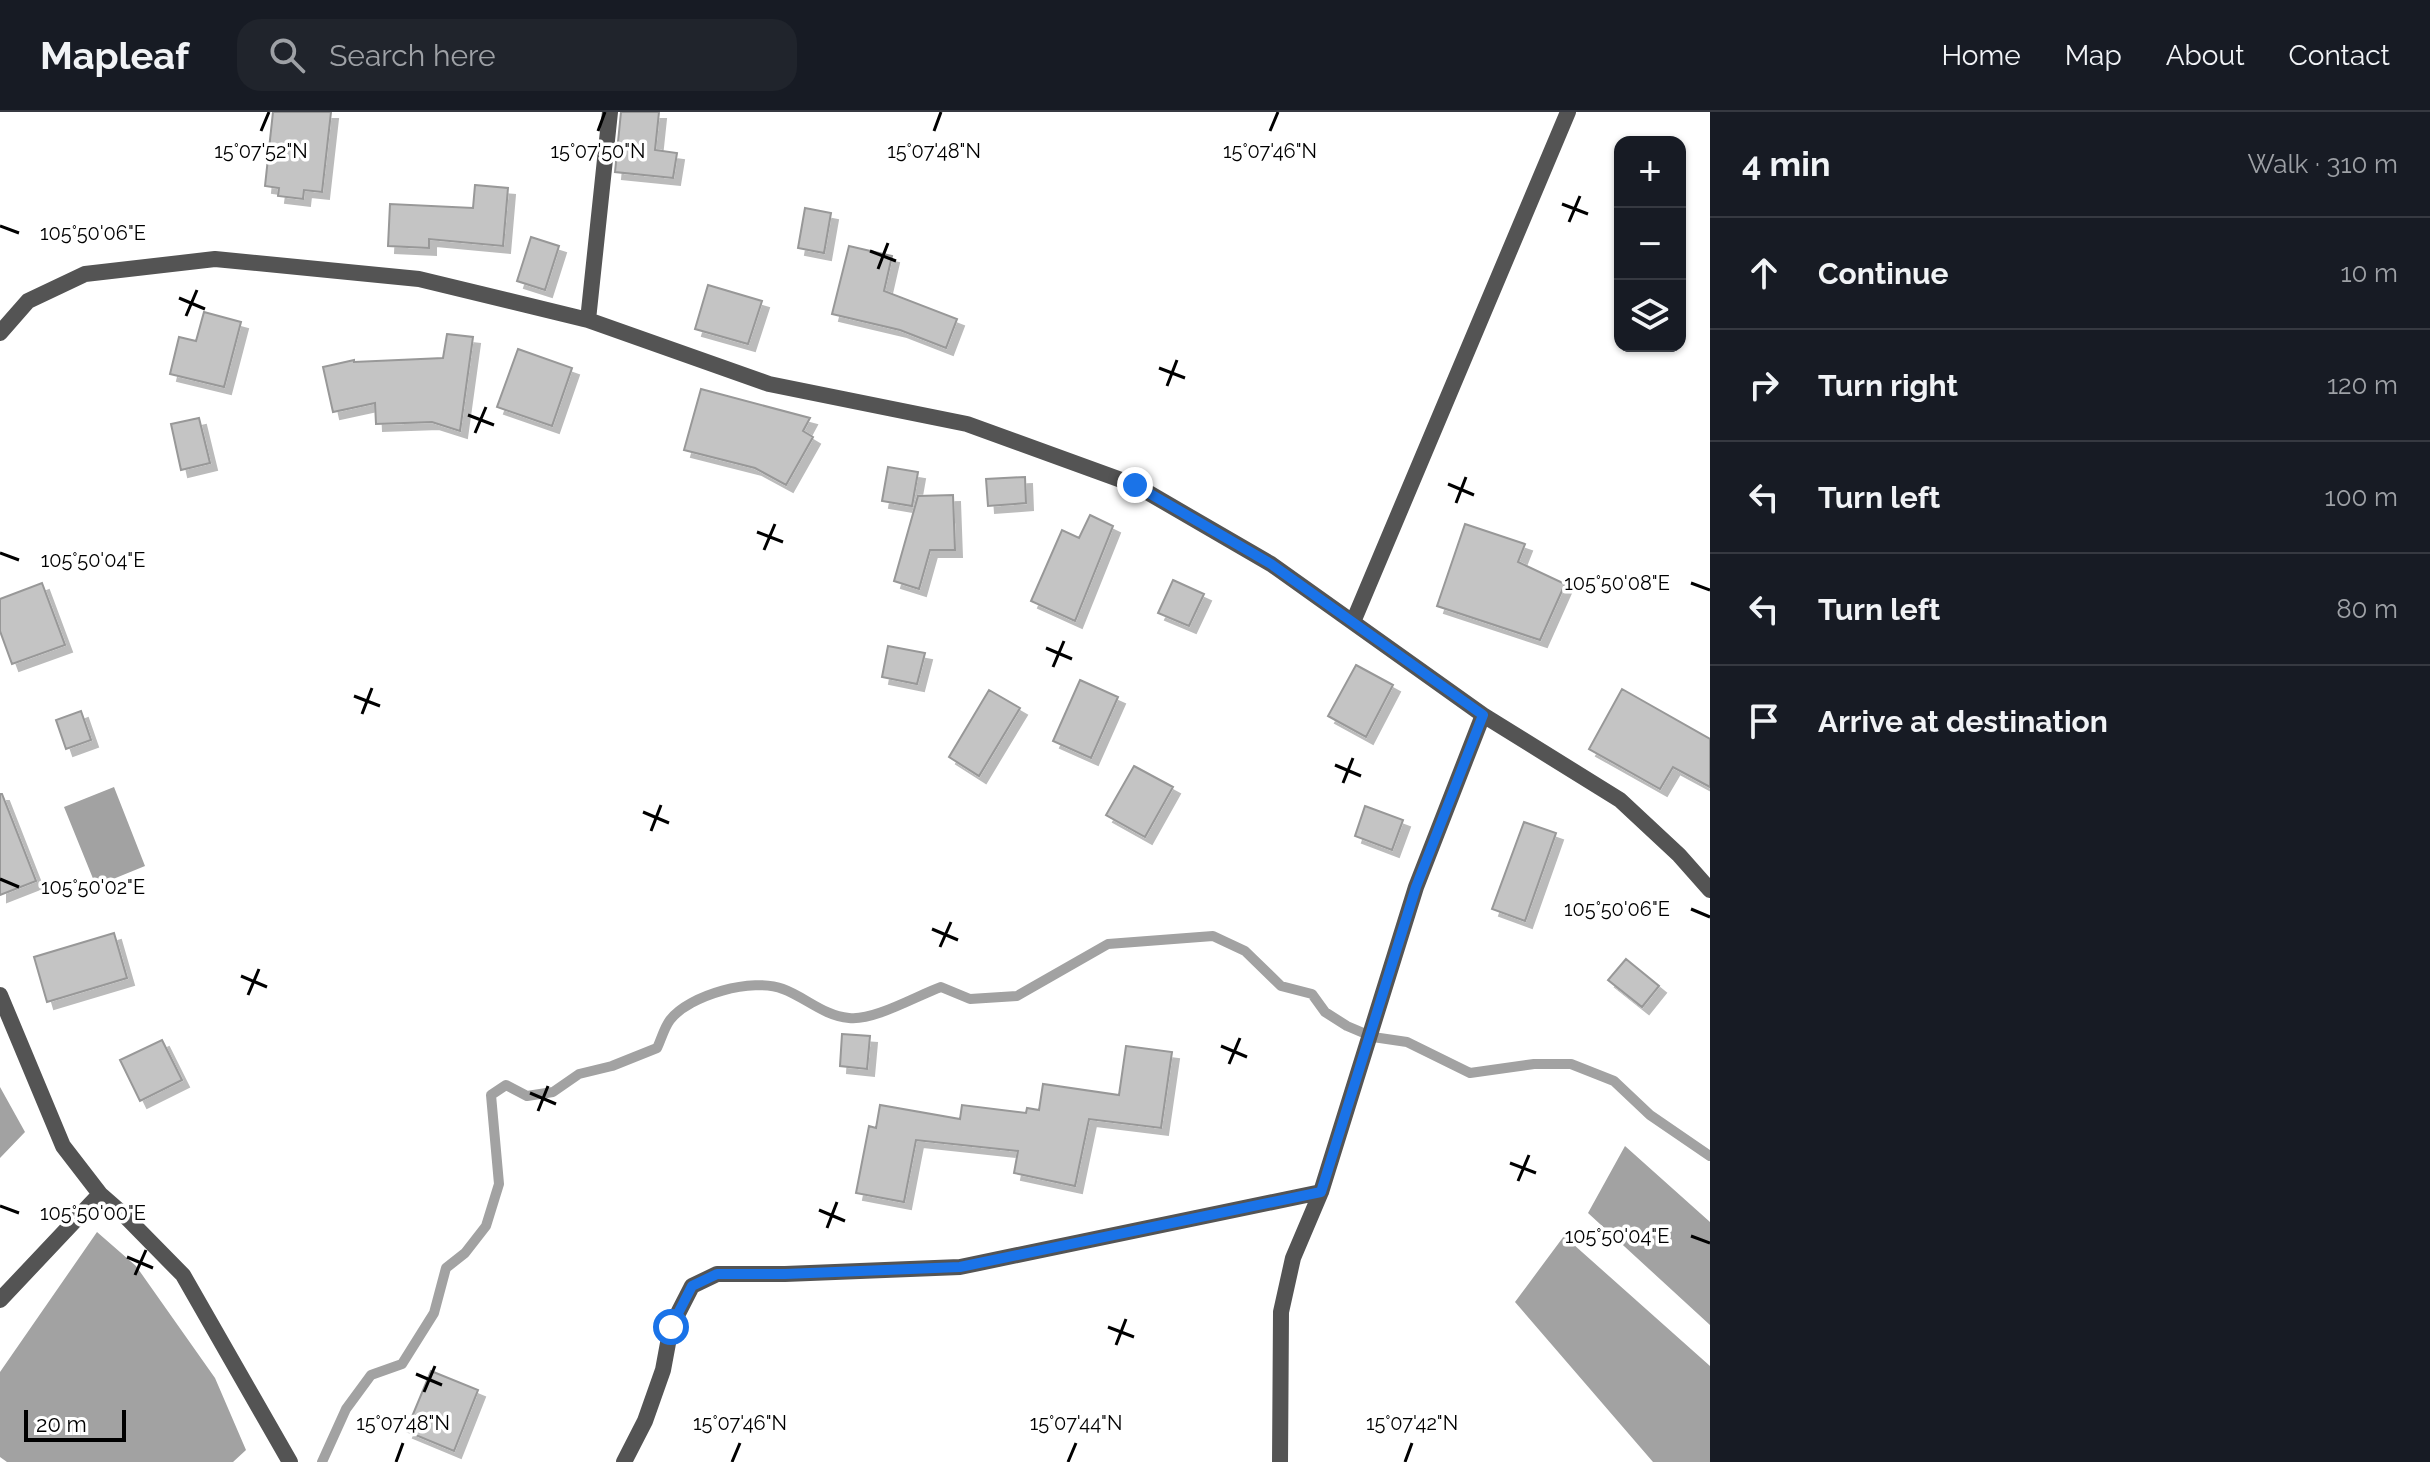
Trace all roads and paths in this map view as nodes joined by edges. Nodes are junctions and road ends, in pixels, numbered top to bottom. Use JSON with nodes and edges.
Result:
{"nodes":[{"id":1,"x":610,"y":112,"type":"edge"},
{"id":2,"x":1568,"y":112,"type":"edge"},
{"id":3,"x":588,"y":320,"type":"junction"},
{"id":4,"x":0,"y":333,"type":"edge"},
{"id":5,"x":1353,"y":622,"type":"junction"},
{"id":6,"x":1483,"y":715,"type":"junction"},
{"id":7,"x":1710,"y":890,"type":"edge"},
{"id":8,"x":0,"y":995,"type":"edge"},
{"id":9,"x":1321,"y":1192,"type":"junction"},
{"id":10,"x":100,"y":1194,"type":"junction"},
{"id":11,"x":0,"y":1300,"type":"edge"},
{"id":12,"x":290,"y":1462,"type":"edge"},
{"id":13,"x":624,"y":1462,"type":"edge"},
{"id":14,"x":1280,"y":1462,"type":"edge"}],
"edges":[{"from":1,"to":3,"type":"street"},
{"from":2,"to":5,"type":"street"},
{"from":3,"to":4,"type":"street"},
{"from":3,"to":5,"type":"street"},
{"from":5,"to":6,"type":"street"},
{"from":6,"to":7,"type":"street"},
{"from":6,"to":9,"type":"street"},
{"from":8,"to":10,"type":"street"},
{"from":9,"to":13,"type":"street"},
{"from":9,"to":14,"type":"street"},
{"from":10,"to":11,"type":"street"},
{"from":10,"to":12,"type":"street"}]}
